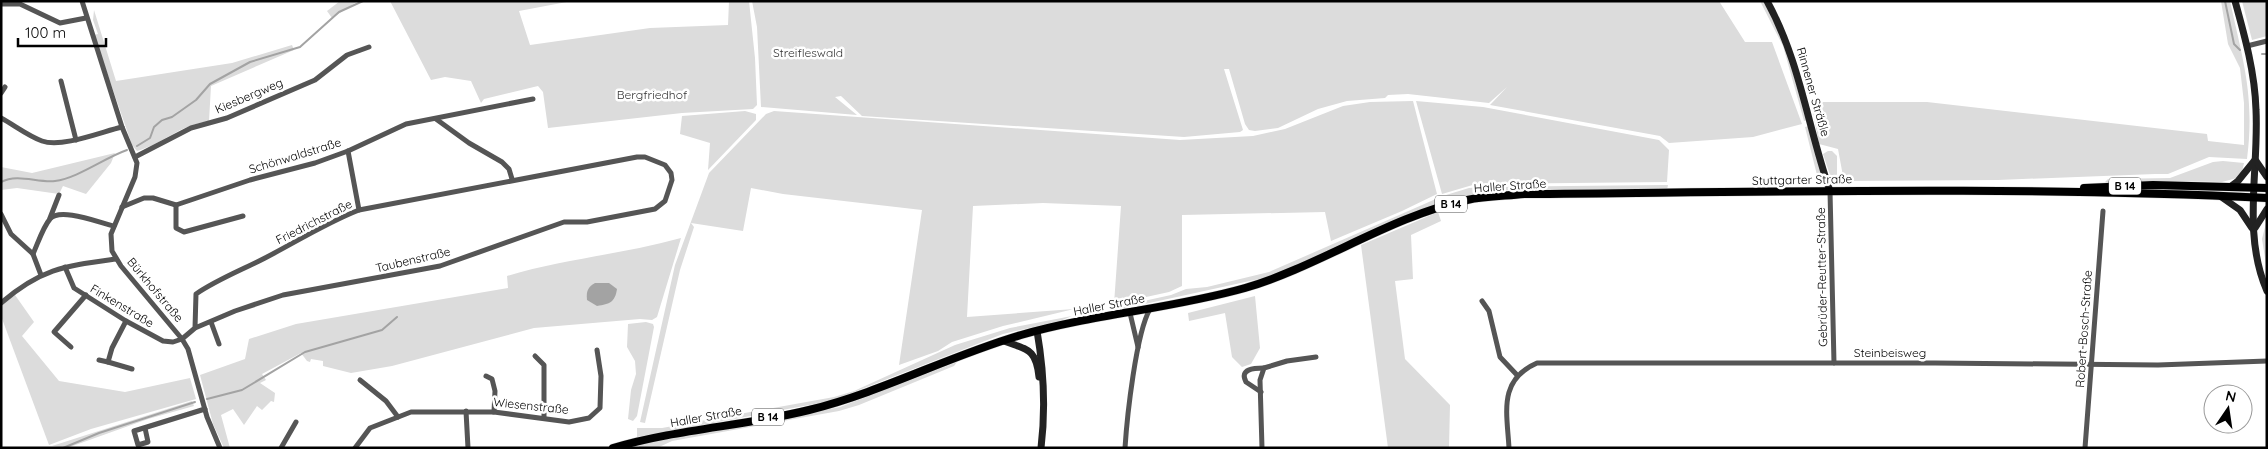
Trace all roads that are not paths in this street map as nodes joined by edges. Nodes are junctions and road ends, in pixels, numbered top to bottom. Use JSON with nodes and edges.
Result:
{"nodes":[{"id":1,"x":82,"y":1,"type":"edge"},
{"id":2,"x":1767,"y":1,"type":"edge"},
{"id":3,"x":2235,"y":1,"type":"edge"},
{"id":4,"x":20,"y":2,"type":"edge"},
{"id":5,"x":1,"y":4,"type":"edge"},
{"id":6,"x":86,"y":18,"type":"junction"},
{"id":7,"x":2267,"y":41,"type":"edge"},
{"id":8,"x":368,"y":46,"type":"dead end"},
{"id":9,"x":2247,"y":46,"type":"junction"},
{"id":10,"x":61,"y":81,"type":"dead end"},
{"id":11,"x":5,"y":87,"type":"dead end"},
{"id":12,"x":1,"y":93,"type":"edge"},
{"id":13,"x":533,"y":99,"type":"dead end"},
{"id":14,"x":1,"y":118,"type":"edge"},
{"id":15,"x":436,"y":119,"type":"junction"},
{"id":16,"x":122,"y":127,"type":"junction"},
{"id":17,"x":76,"y":140,"type":"junction"},
{"id":18,"x":348,"y":151,"type":"junction"},
{"id":19,"x":135,"y":157,"type":"junction"},
{"id":20,"x":2255,"y":162,"type":"junction"},
{"id":21,"x":2267,"y":177,"type":"edge"},
{"id":22,"x":512,"y":179,"type":"junction"},
{"id":23,"x":2254,"y":185,"type":"junction"},
{"id":24,"x":2230,"y":187,"type":"junction"},
{"id":25,"x":2267,"y":188,"type":"edge"},
{"id":26,"x":670,"y":189,"type":"joint"},
{"id":27,"x":1830,"y":191,"type":"junction"},
{"id":28,"x":1997,"y":191,"type":"junction"},
{"id":29,"x":1608,"y":194,"type":"joint"},
{"id":30,"x":59,"y":195,"type":"dead end"},
{"id":31,"x":2220,"y":196,"type":"junction"},
{"id":32,"x":2253,"y":198,"type":"junction"},
{"id":33,"x":2267,"y":198,"type":"edge"},
{"id":34,"x":176,"y":205,"type":"junction"},
{"id":35,"x":121,"y":208,"type":"junction"},
{"id":36,"x":2267,"y":209,"type":"edge"},
{"id":37,"x":359,"y":210,"type":"junction"},
{"id":38,"x":2103,"y":211,"type":"dead end"},
{"id":39,"x":1,"y":214,"type":"edge"},
{"id":40,"x":243,"y":216,"type":"dead end"},
{"id":41,"x":50,"y":218,"type":"junction"},
{"id":42,"x":114,"y":226,"type":"junction"},
{"id":43,"x":2254,"y":231,"type":"junction"},
{"id":44,"x":33,"y":254,"type":"junction"},
{"id":45,"x":116,"y":259,"type":"junction"},
{"id":46,"x":65,"y":267,"type":"junction"},
{"id":47,"x":41,"y":274,"type":"junction"},
{"id":48,"x":2267,"y":291,"type":"edge"},
{"id":49,"x":86,"y":295,"type":"junction"},
{"id":50,"x":1482,"y":301,"type":"dead end"},
{"id":51,"x":1,"y":303,"type":"edge"},
{"id":52,"x":1150,"y":309,"type":"junction"},
{"id":53,"x":1130,"y":313,"type":"junction"},
{"id":54,"x":126,"y":322,"type":"junction"},
{"id":55,"x":211,"y":322,"type":"junction"},
{"id":56,"x":195,"y":328,"type":"junction"},
{"id":57,"x":1037,"y":331,"type":"junction"},
{"id":58,"x":182,"y":338,"type":"junction"},
{"id":59,"x":1004,"y":341,"type":"junction"},
{"id":60,"x":219,"y":344,"type":"dead end"},
{"id":61,"x":71,"y":347,"type":"dead end"},
{"id":62,"x":596,"y":350,"type":"dead end"},
{"id":63,"x":1138,"y":350,"type":"junction"},
{"id":64,"x":535,"y":356,"type":"dead end"},
{"id":65,"x":1316,"y":357,"type":"dead end"},
{"id":66,"x":99,"y":360,"type":"dead end"},
{"id":67,"x":2267,"y":361,"type":"edge"},
{"id":68,"x":108,"y":362,"type":"junction"},
{"id":69,"x":1834,"y":363,"type":"junction"},
{"id":70,"x":2092,"y":365,"type":"junction"},
{"id":71,"x":1264,"y":368,"type":"junction"},
{"id":72,"x":132,"y":369,"type":"dead end"},
{"id":73,"x":1517,"y":375,"type":"junction"},
{"id":74,"x":486,"y":376,"type":"dead end"},
{"id":75,"x":360,"y":380,"type":"dead end"},
{"id":76,"x":1261,"y":392,"type":"junction"},
{"id":77,"x":205,"y":409,"type":"junction"},
{"id":78,"x":466,"y":411,"type":"junction"},
{"id":79,"x":494,"y":412,"type":"junction"},
{"id":80,"x":1045,"y":416,"type":"junction"},
{"id":81,"x":398,"y":417,"type":"junction"},
{"id":82,"x":544,"y":418,"type":"junction"},
{"id":83,"x":296,"y":422,"type":"dead end"},
{"id":84,"x":145,"y":428,"type":"dead end"},
{"id":85,"x":220,"y":448,"type":"edge"},
{"id":86,"x":281,"y":448,"type":"edge"},
{"id":87,"x":355,"y":448,"type":"edge"},
{"id":88,"x":468,"y":448,"type":"edge"},
{"id":89,"x":613,"y":448,"type":"edge"},
{"id":90,"x":1041,"y":448,"type":"edge"},
{"id":91,"x":1125,"y":448,"type":"edge"},
{"id":92,"x":1262,"y":448,"type":"edge"},
{"id":93,"x":1509,"y":448,"type":"edge"},
{"id":94,"x":2085,"y":448,"type":"edge"}],
"edges":[{"from":1,"to":6,"type":"street","name":"Bürkhofstraße"},
{"from":2,"to":27,"type":"main road","name":"Rinnener Sträßle"},
{"from":3,"to":9,"type":"main road"},
{"from":4,"to":5,"type":"street"},
{"from":4,"to":6,"type":"street"},
{"from":6,"to":16,"type":"street","name":"Bürkhofstraße"},
{"from":7,"to":9,"type":"street"},
{"from":8,"to":19,"type":"street","name":"Kiesbergweg"},
{"from":9,"to":20,"type":"main road"},
{"from":10,"to":17,"type":"street"},
{"from":11,"to":12,"type":"street"},
{"from":13,"to":15,"type":"street","name":"Schönwaldstraße"},
{"from":14,"to":17,"type":"street"},
{"from":15,"to":18,"type":"street","name":"Schönwaldstraße"},
{"from":15,"to":22,"type":"street"},
{"from":16,"to":17,"type":"street"},
{"from":16,"to":19,"type":"street","name":"Bürkhofstraße"},
{"from":18,"to":34,"type":"street","name":"Schönwaldstraße"},
{"from":18,"to":37,"type":"street"},
{"from":19,"to":35,"type":"street","name":"Bürkhofstraße"},
{"from":20,"to":21,"type":"main road"},
{"from":20,"to":23,"type":"main road"},
{"from":20,"to":24,"type":"main road"},
{"from":22,"to":26,"type":"street","name":"Friedrichstraße"},
{"from":22,"to":37,"type":"street","name":"Friedrichstraße"},
{"from":23,"to":24,"type":"main road","name":"Stuttgarter Straße","number":"B 14"},
{"from":23,"to":25,"type":"main road","name":"Stuttgarter Straße","number":"B 14"},
{"from":23,"to":32,"type":"main road"},
{"from":24,"to":28,"type":"main road","name":"Stuttgarter Straße","number":"B 14"},
{"from":26,"to":55,"type":"street","name":"Taubenstraße"},
{"from":27,"to":28,"type":"main road","name":"Stuttgarter Straße","number":"B 14"},
{"from":27,"to":29,"type":"main road","name":"Stuttgarter Straße","number":"B 14"},
{"from":27,"to":69,"type":"street","name":"Gebrüder-Reutter-Straße"},
{"from":28,"to":31,"type":"main road","name":"Stuttgarter Straße","number":"B 14"},
{"from":29,"to":52,"type":"main road","name":"Haller Straße","number":"B 14"},
{"from":30,"to":41,"type":"street"},
{"from":31,"to":32,"type":"main road","name":"Stuttgarter Straße","number":"B 14"},
{"from":31,"to":43,"type":"main road"},
{"from":32,"to":33,"type":"main road","name":"Stuttgarter Straße","number":"B 14"},
{"from":32,"to":43,"type":"main road"},
{"from":34,"to":35,"type":"street"},
{"from":34,"to":40,"type":"street"},
{"from":35,"to":42,"type":"street","name":"Bürkhofstraße"},
{"from":36,"to":43,"type":"main road"},
{"from":37,"to":56,"type":"street","name":"Friedrichstraße"},
{"from":38,"to":70,"type":"street","name":"Robert-Bosch-Straße"},
{"from":39,"to":44,"type":"street"},
{"from":41,"to":42,"type":"street"},
{"from":41,"to":44,"type":"street"},
{"from":42,"to":45,"type":"street","name":"Bürkhofstraße"},
{"from":43,"to":48,"type":"main road"},
{"from":44,"to":47,"type":"street"},
{"from":45,"to":46,"type":"street"},
{"from":45,"to":58,"type":"street","name":"Bürkhofstraße"},
{"from":46,"to":47,"type":"street"},
{"from":46,"to":49,"type":"street","name":"Finkenstraße"},
{"from":47,"to":51,"type":"street"},
{"from":49,"to":54,"type":"street","name":"Finkenstraße"},
{"from":49,"to":61,"type":"street"},
{"from":50,"to":73,"type":"street"},
{"from":52,"to":53,"type":"main road","name":"Haller Straße","number":"B 14"},
{"from":52,"to":63,"type":"street"},
{"from":53,"to":57,"type":"main road","name":"Haller Straße","number":"B 14"},
{"from":53,"to":63,"type":"street"},
{"from":54,"to":58,"type":"street","name":"Finkenstraße"},
{"from":54,"to":68,"type":"street"},
{"from":55,"to":56,"type":"street","name":"Taubenstraße"},
{"from":55,"to":60,"type":"street"},
{"from":56,"to":58,"type":"street","name":"Taubenstraße"},
{"from":57,"to":59,"type":"main road","name":"Haller Straße","number":"B 14"},
{"from":57,"to":80,"type":"main road"},
{"from":58,"to":77,"type":"street","name":"Bürkhofstraße"},
{"from":59,"to":80,"type":"main road"},
{"from":59,"to":89,"type":"main road","name":"Haller Straße","number":"B 14"},
{"from":62,"to":82,"type":"street","name":"Wiesenstraße"},
{"from":63,"to":91,"type":"street"},
{"from":64,"to":82,"type":"street"},
{"from":65,"to":71,"type":"street"},
{"from":66,"to":68,"type":"street"},
{"from":67,"to":70,"type":"street","name":"Steinbeisweg"},
{"from":68,"to":72,"type":"street"},
{"from":69,"to":70,"type":"street","name":"Steinbeisweg"},
{"from":69,"to":73,"type":"street","name":"Steinbeisweg"},
{"from":70,"to":94,"type":"street","name":"Robert-Bosch-Straße"},
{"from":71,"to":76,"type":"street"},
{"from":71,"to":76,"type":"street"},
{"from":73,"to":93,"type":"street"},
{"from":74,"to":79,"type":"street"},
{"from":75,"to":81,"type":"street"},
{"from":76,"to":92,"type":"street"},
{"from":77,"to":84,"type":"street"},
{"from":77,"to":85,"type":"street","name":"Bürkhofstraße"},
{"from":78,"to":79,"type":"street","name":"Wiesenstraße"},
{"from":78,"to":81,"type":"street","name":"Wiesenstraße"},
{"from":78,"to":88,"type":"street"},
{"from":79,"to":82,"type":"street","name":"Wiesenstraße"},
{"from":80,"to":90,"type":"main road"},
{"from":81,"to":87,"type":"street","name":"Wiesenstraße"},
{"from":83,"to":86,"type":"street"}]}
